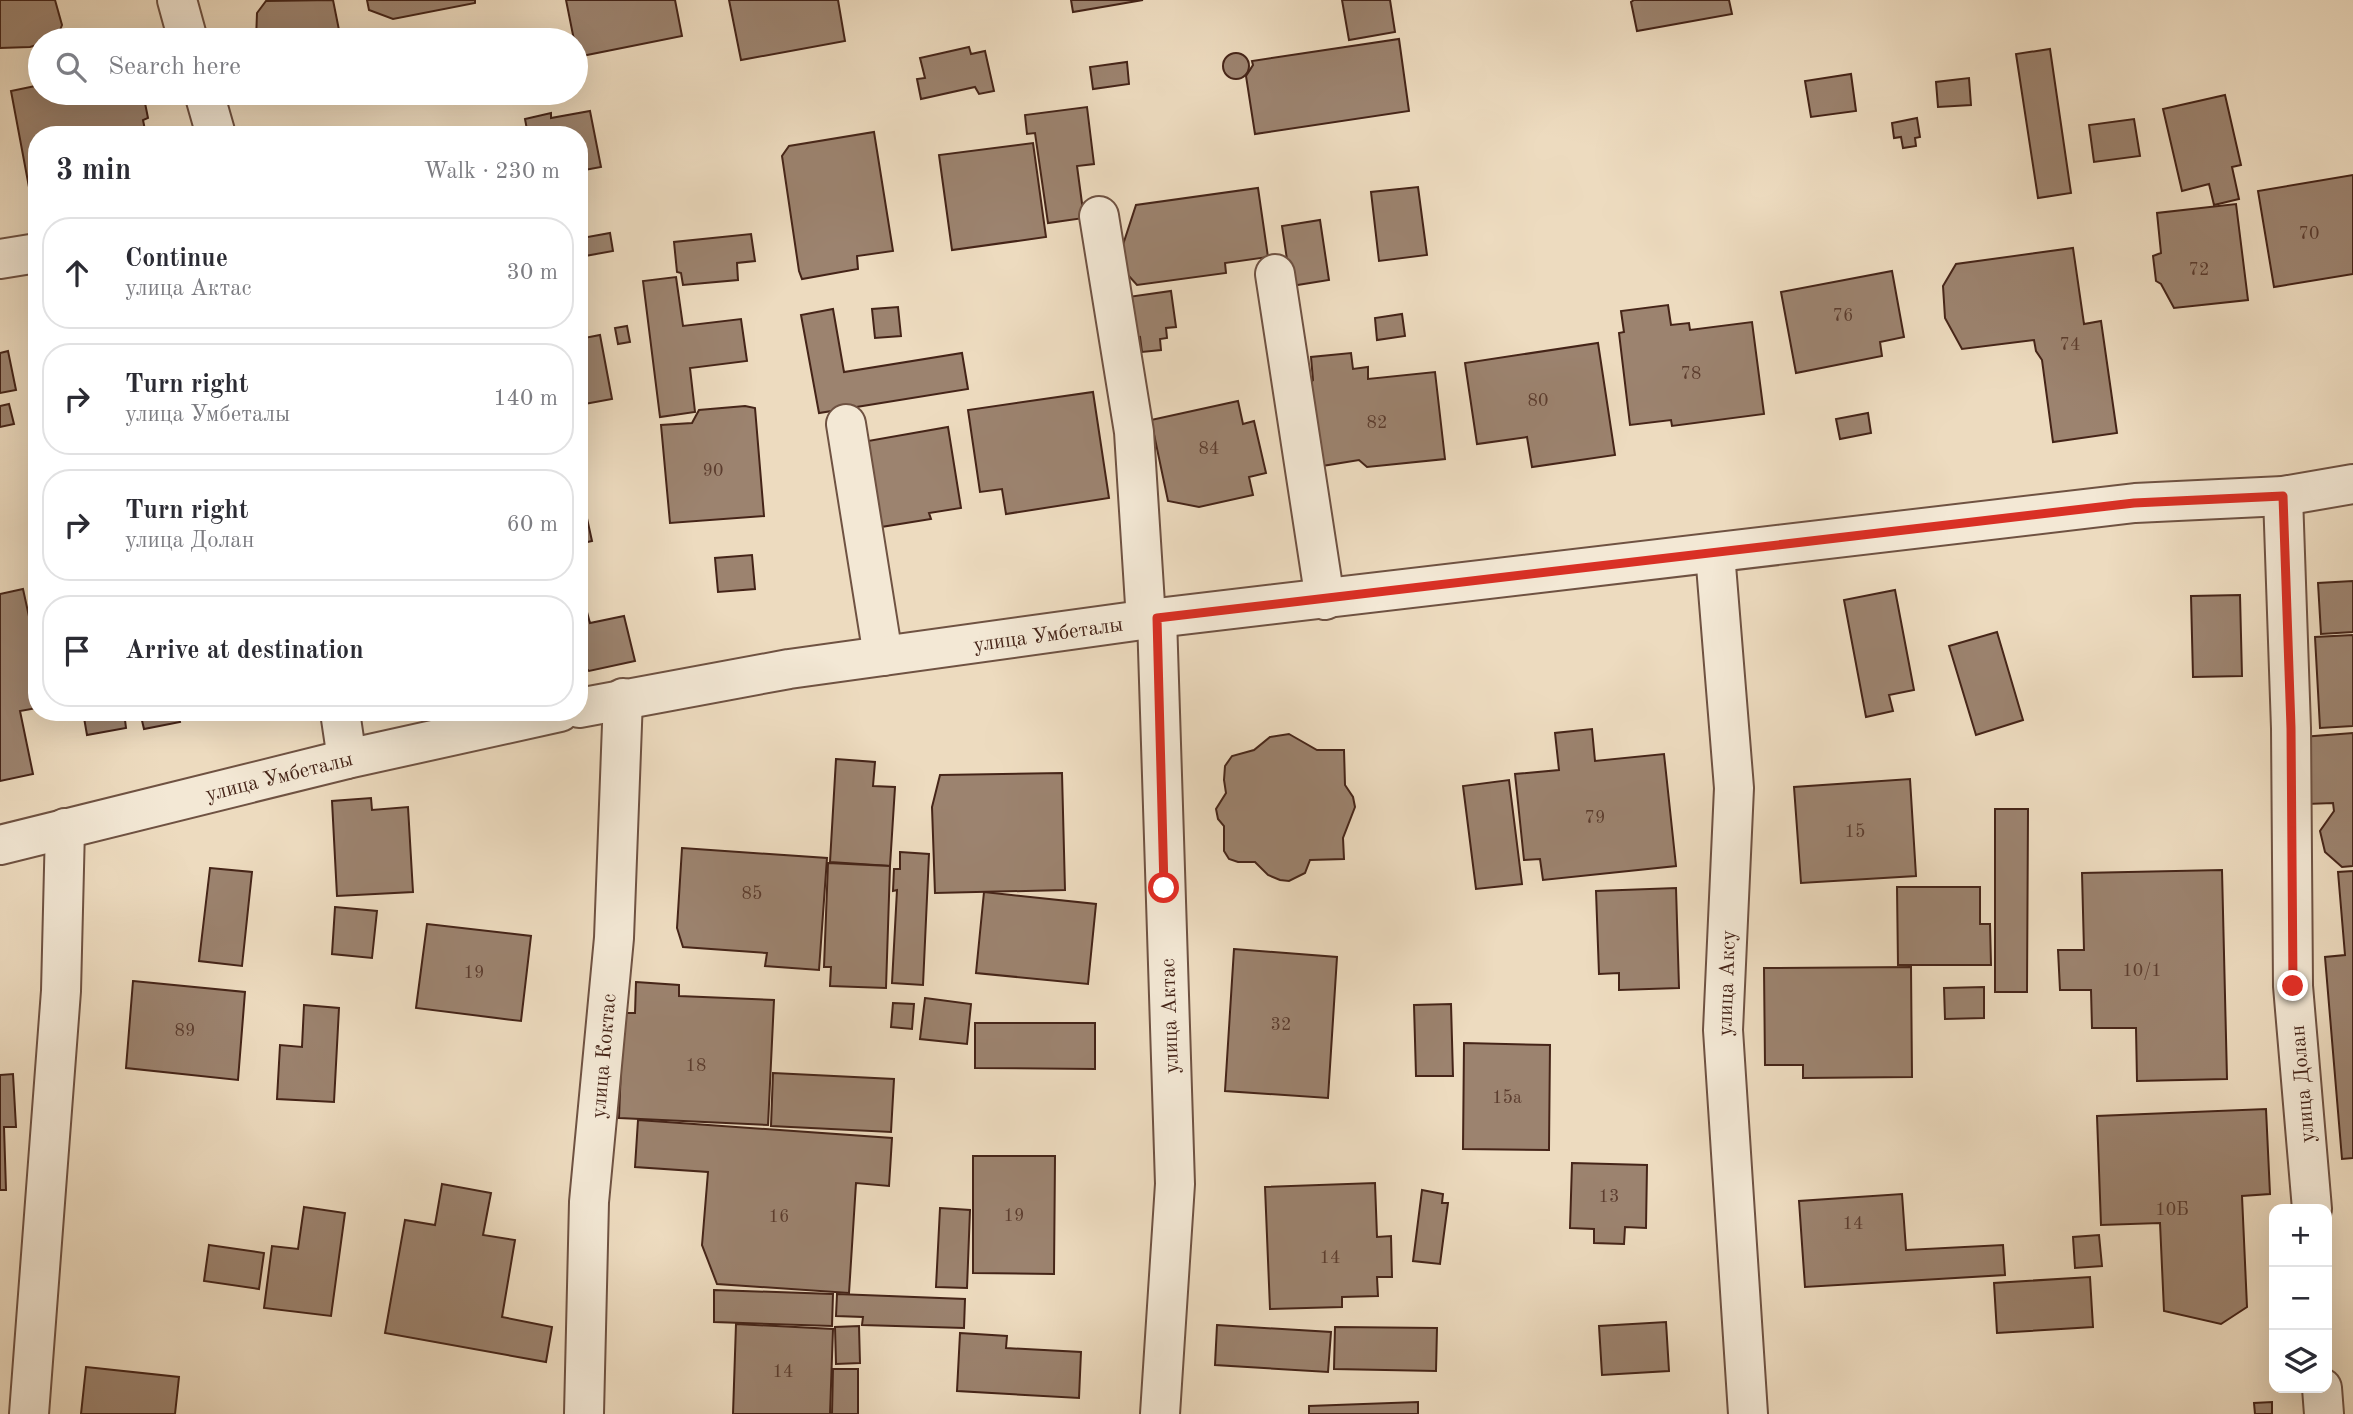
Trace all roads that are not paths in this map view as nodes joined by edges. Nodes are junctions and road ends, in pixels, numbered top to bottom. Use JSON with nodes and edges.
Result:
{"nodes":[{"id":1,"x":177,"y":0,"type":"edge"},
{"id":2,"x":185,"y":28,"type":"edge"},
{"id":3,"x":207,"y":105,"type":"edge"},
{"id":4,"x":213,"y":126,"type":"edge"},
{"id":5,"x":1099,"y":216,"type":"dead end"},
{"id":6,"x":28,"y":254,"type":"edge"},
{"id":7,"x":0,"y":259,"type":"edge"},
{"id":8,"x":1275,"y":274,"type":"dead end"},
{"id":9,"x":846,"y":424,"type":"dead end"},
{"id":10,"x":2353,"y":484,"type":"edge"},
{"id":11,"x":2283,"y":496,"type":"junction"},
{"id":12,"x":1716,"y":553,"type":"junction"},
{"id":13,"x":1325,"y":600,"type":"junction"},
{"id":14,"x":1151,"y":619,"type":"junction"},
{"id":15,"x":883,"y":656,"type":"junction"},
{"id":16,"x":623,"y":698,"type":"junction"},
{"id":17,"x":588,"y":706,"type":"edge"},
{"id":18,"x":341,"y":721,"type":"edge"},
{"id":19,"x":518,"y":721,"type":"edge"},
{"id":20,"x":347,"y":759,"type":"junction"},
{"id":21,"x":65,"y":828,"type":"junction"},
{"id":22,"x":0,"y":845,"type":"edge"},
{"id":23,"x":2312,"y":1204,"type":"edge"},
{"id":24,"x":2322,"y":1393,"type":"edge"},
{"id":25,"x":29,"y":1414,"type":"edge"},
{"id":26,"x":584,"y":1414,"type":"edge"},
{"id":27,"x":1160,"y":1414,"type":"edge"},
{"id":28,"x":1748,"y":1414,"type":"edge"},
{"id":29,"x":2324,"y":1414,"type":"edge"}],
"edges":[{"from":1,"to":2,"type":"street"},
{"from":3,"to":4,"type":"street"},
{"from":5,"to":14,"type":"street","name":"улица Актас"},
{"from":6,"to":7,"type":"street"},
{"from":8,"to":13,"type":"street"},
{"from":9,"to":15,"type":"street"},
{"from":10,"to":11,"type":"street","name":"улица Умбеталы"},
{"from":11,"to":12,"type":"street","name":"улица Умбеталы"},
{"from":11,"to":23,"type":"street","name":"улица Долан"},
{"from":12,"to":13,"type":"street","name":"улица Умбеталы"},
{"from":12,"to":28,"type":"street","name":"улица Аксу"},
{"from":13,"to":14,"type":"street","name":"улица Умбеталы"},
{"from":14,"to":15,"type":"street","name":"улица Умбеталы"},
{"from":14,"to":27,"type":"street","name":"улица Актас"},
{"from":15,"to":16,"type":"street","name":"улица Умбеталы"},
{"from":16,"to":17,"type":"street","name":"улица Умбеталы"},
{"from":16,"to":26,"type":"street","name":"улица Коктас"},
{"from":18,"to":20,"type":"street"},
{"from":19,"to":20,"type":"street","name":"улица Умбеталы"},
{"from":20,"to":21,"type":"street","name":"улица Умбеталы"},
{"from":21,"to":22,"type":"street","name":"улица Умбеталы"},
{"from":21,"to":25,"type":"street"},
{"from":24,"to":29,"type":"street"}]}
